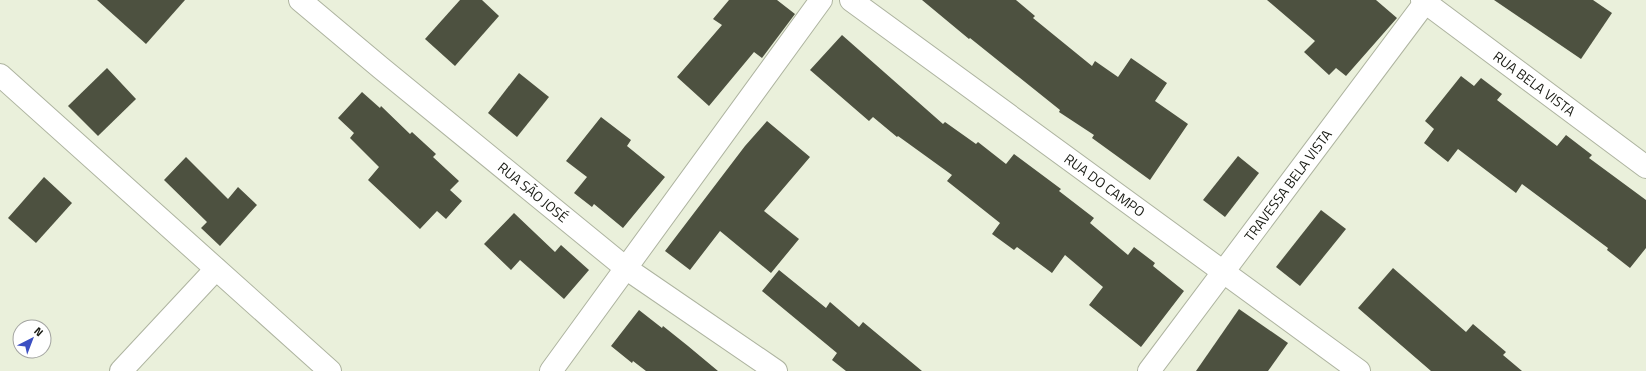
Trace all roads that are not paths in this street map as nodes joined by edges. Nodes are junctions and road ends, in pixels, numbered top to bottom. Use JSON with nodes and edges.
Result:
{"nodes":[{"id":1,"x":300,"y":0,"type":"edge"},
{"id":2,"x":821,"y":0,"type":"edge"},
{"id":3,"x":851,"y":0,"type":"edge"},
{"id":4,"x":1425,"y":1,"type":"edge"},
{"id":5,"x":0,"y":75,"type":"edge"},
{"id":6,"x":1646,"y":167,"type":"edge"},
{"id":7,"x":216,"y":269,"type":"junction"},
{"id":8,"x":627,"y":269,"type":"junction"},
{"id":9,"x":1224,"y":273,"type":"junction"},
{"id":10,"x":121,"y":371,"type":"edge"},
{"id":11,"x":330,"y":371,"type":"edge"},
{"id":12,"x":551,"y":371,"type":"edge"},
{"id":13,"x":776,"y":371,"type":"edge"},
{"id":14,"x":1149,"y":371,"type":"edge"},
{"id":15,"x":1359,"y":371,"type":"edge"}],
"edges":[{"from":1,"to":8,"type":"street","name":"RUA SÃO JOSÉ"},
{"from":2,"to":8,"type":"street"},
{"from":3,"to":9,"type":"street","name":"RUA DO CAMPO"},
{"from":4,"to":6,"type":"street","name":"RUA BELA VISTA"},
{"from":4,"to":9,"type":"street","name":"TRAVESSA BELA VISTA"},
{"from":5,"to":7,"type":"street"},
{"from":7,"to":10,"type":"street"},
{"from":7,"to":11,"type":"street"},
{"from":8,"to":12,"type":"street"},
{"from":8,"to":13,"type":"street","name":"RUA SÃO JOSÉ"},
{"from":9,"to":14,"type":"street","name":"TRAVESSA BELA VISTA"},
{"from":9,"to":15,"type":"street","name":"RUA DO CAMPO"}]}
